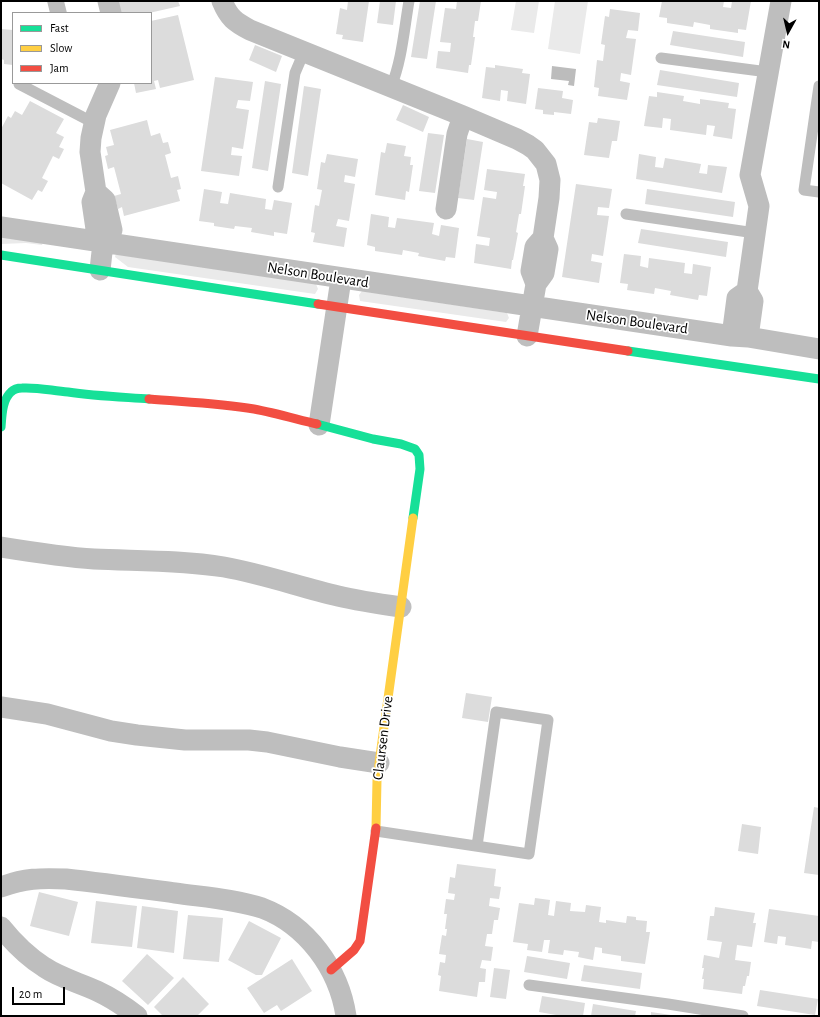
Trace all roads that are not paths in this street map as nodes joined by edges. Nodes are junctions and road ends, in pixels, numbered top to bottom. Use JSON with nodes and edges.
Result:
{"nodes":[{"id":1,"x":108,"y":1,"type":"edge"},
{"id":2,"x":222,"y":1,"type":"edge"},
{"id":3,"x":409,"y":1,"type":"edge"},
{"id":4,"x":781,"y":1,"type":"edge"},
{"id":5,"x":111,"y":12,"type":"edge"},
{"id":6,"x":304,"y":52,"type":"junction"},
{"id":7,"x":661,"y":58,"type":"dead end"},
{"id":8,"x":768,"y":72,"type":"junction"},
{"id":9,"x":19,"y":84,"type":"edge"},
{"id":10,"x":110,"y":84,"type":"edge"},
{"id":11,"x":819,"y":86,"type":"edge"},
{"id":12,"x":391,"y":87,"type":"junction"},
{"id":13,"x":463,"y":116,"type":"junction"},
{"id":14,"x":94,"y":123,"type":"junction"},
{"id":15,"x":278,"y":187,"type":"dead end"},
{"id":16,"x":819,"y":192,"type":"edge"},
{"id":17,"x":446,"y":209,"type":"dead end"},
{"id":18,"x":626,"y":214,"type":"dead end"},
{"id":19,"x":1,"y":227,"type":"edge"},
{"id":20,"x":755,"y":233,"type":"junction"},
{"id":21,"x":103,"y":243,"type":"junction"},
{"id":22,"x":1,"y":255,"type":"edge"},
{"id":23,"x":100,"y":270,"type":"junction"},
{"id":24,"x":341,"y":278,"type":"junction"},
{"id":25,"x":337,"y":306,"type":"junction"},
{"id":26,"x":532,"y":307,"type":"junction"},
{"id":27,"x":527,"y":336,"type":"junction"},
{"id":28,"x":741,"y":337,"type":"junction"},
{"id":29,"x":819,"y":349,"type":"edge"},
{"id":30,"x":737,"y":367,"type":"junction"},
{"id":31,"x":819,"y":379,"type":"edge"},
{"id":32,"x":319,"y":425,"type":"junction"},
{"id":33,"x":1,"y":427,"type":"edge"},
{"id":34,"x":1,"y":547,"type":"edge"},
{"id":35,"x":401,"y":607,"type":"junction"},
{"id":36,"x":1,"y":707,"type":"edge"},
{"id":37,"x":379,"y":763,"type":"junction"},
{"id":38,"x":376,"y":831,"type":"junction"},
{"id":39,"x":477,"y":846,"type":"junction"},
{"id":40,"x":1,"y":887,"type":"edge"},
{"id":41,"x":1,"y":926,"type":"edge"},
{"id":42,"x":331,"y":970,"type":"junction"},
{"id":43,"x":529,"y":985,"type":"dead end"},
{"id":44,"x":137,"y":1016,"type":"edge"},
{"id":45,"x":346,"y":1016,"type":"edge"},
{"id":46,"x":743,"y":1016,"type":"edge"}],
"edges":[{"from":1,"to":5,"type":"street"},
{"from":2,"to":6,"type":"street"},
{"from":3,"to":12,"type":"lane"},
{"from":4,"to":8,"type":"street"},
{"from":6,"to":12,"type":"street"},
{"from":6,"to":15,"type":"lane"},
{"from":7,"to":8,"type":"lane"},
{"from":8,"to":20,"type":"street"},
{"from":9,"to":14,"type":"lane"},
{"from":10,"to":14,"type":"street"},
{"from":11,"to":16,"type":"lane"},
{"from":12,"to":13,"type":"street"},
{"from":13,"to":17,"type":"street"},
{"from":13,"to":26,"type":"street"},
{"from":14,"to":21,"type":"street"},
{"from":18,"to":20,"type":"lane"},
{"from":19,"to":21,"type":"street","name":"Nelson Boulevard"},
{"from":20,"to":28,"type":"street"},
{"from":21,"to":23,"type":"street"},
{"from":21,"to":24,"type":"street","name":"Nelson Boulevard"},
{"from":22,"to":23,"type":"street","name":"Nelson Boulevard"},
{"from":23,"to":25,"type":"street","name":"Nelson Boulevard"},
{"from":24,"to":25,"type":"street"},
{"from":24,"to":26,"type":"street","name":"Nelson Boulevard"},
{"from":25,"to":27,"type":"street","name":"Nelson Boulevard"},
{"from":25,"to":32,"type":"street"},
{"from":26,"to":27,"type":"street"},
{"from":26,"to":28,"type":"street","name":"Nelson Boulevard"},
{"from":27,"to":30,"type":"street","name":"Nelson Boulevard"},
{"from":28,"to":29,"type":"street","name":"Nelson Boulevard"},
{"from":28,"to":30,"type":"street"},
{"from":30,"to":31,"type":"street","name":"Nelson Boulevard"},
{"from":32,"to":33,"type":"street"},
{"from":32,"to":35,"type":"street","name":"Claursen Drive"},
{"from":34,"to":35,"type":"street"},
{"from":35,"to":37,"type":"street","name":"Claursen Drive"},
{"from":36,"to":37,"type":"street"},
{"from":37,"to":38,"type":"street","name":"Claursen Drive"},
{"from":38,"to":39,"type":"lane"},
{"from":38,"to":42,"type":"street","name":"Claursen Drive"},
{"from":39,"to":39,"type":"lane"},
{"from":40,"to":42,"type":"street"},
{"from":41,"to":44,"type":"street"},
{"from":42,"to":45,"type":"street"},
{"from":43,"to":46,"type":"lane"}]}
